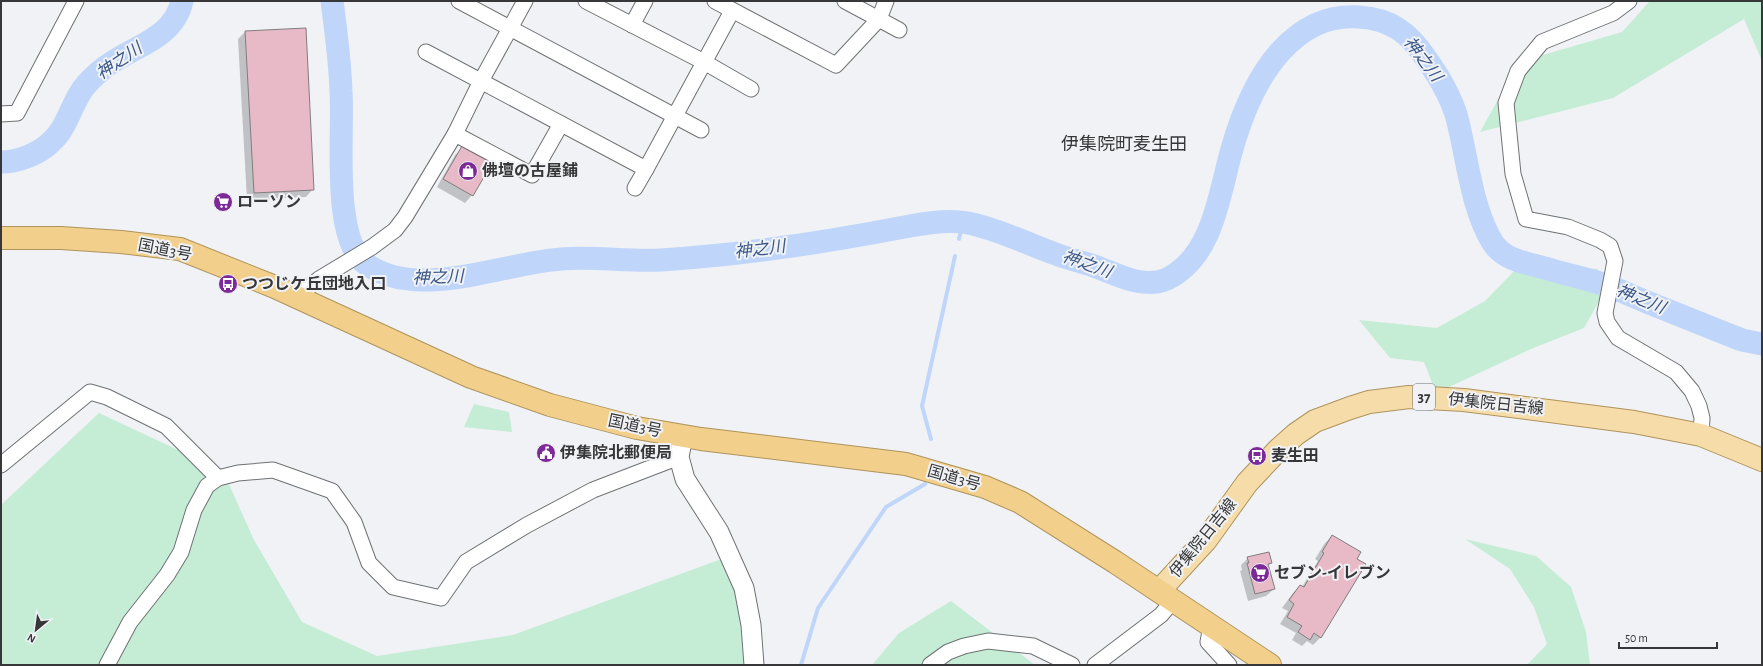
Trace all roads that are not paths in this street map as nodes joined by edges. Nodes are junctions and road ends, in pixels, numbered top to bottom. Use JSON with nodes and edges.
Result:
{"nodes":[{"id":1,"x":76,"y":1,"type":"edge"},
{"id":2,"x":458,"y":1,"type":"edge"},
{"id":3,"x":524,"y":1,"type":"edge"},
{"id":4,"x":586,"y":1,"type":"edge"},
{"id":5,"x":645,"y":1,"type":"edge"},
{"id":6,"x":714,"y":1,"type":"edge"},
{"id":7,"x":845,"y":1,"type":"edge"},
{"id":8,"x":886,"y":1,"type":"edge"},
{"id":9,"x":1630,"y":1,"type":"edge"},
{"id":10,"x":732,"y":11,"type":"junction"},
{"id":11,"x":879,"y":19,"type":"junction"},
{"id":12,"x":632,"y":25,"type":"junction"},
{"id":13,"x":511,"y":28,"type":"junction"},
{"id":14,"x":899,"y":30,"type":"dead end"},
{"id":15,"x":426,"y":52,"type":"dead end"},
{"id":16,"x":704,"y":62,"type":"junction"},
{"id":17,"x":481,"y":81,"type":"junction"},
{"id":18,"x":751,"y":89,"type":"dead end"},
{"id":19,"x":1,"y":114,"type":"edge"},
{"id":20,"x":675,"y":116,"type":"junction"},
{"id":21,"x":561,"y":124,"type":"junction"},
{"id":22,"x":701,"y":130,"type":"dead end"},
{"id":23,"x":455,"y":134,"type":"junction"},
{"id":24,"x":646,"y":169,"type":"junction"},
{"id":25,"x":635,"y":188,"type":"dead end"},
{"id":26,"x":1,"y":238,"type":"edge"},
{"id":27,"x":297,"y":297,"type":"junction"},
{"id":28,"x":1701,"y":435,"type":"junction"},
{"id":29,"x":683,"y":436,"type":"junction"},
{"id":30,"x":679,"y":457,"type":"junction"},
{"id":31,"x":1762,"y":460,"type":"edge"},
{"id":32,"x":1,"y":465,"type":"edge"},
{"id":33,"x":218,"y":478,"type":"junction"},
{"id":34,"x":1164,"y":595,"type":"junction"},
{"id":35,"x":1211,"y":626,"type":"junction"},
{"id":36,"x":107,"y":665,"type":"edge"},
{"id":37,"x":754,"y":665,"type":"edge"},
{"id":38,"x":930,"y":665,"type":"edge"},
{"id":39,"x":1072,"y":665,"type":"edge"},
{"id":40,"x":1095,"y":665,"type":"edge"},
{"id":41,"x":1229,"y":665,"type":"edge"},
{"id":42,"x":1270,"y":665,"type":"edge"}],
"edges":[{"from":1,"to":19,"type":"street"},
{"from":2,"to":13,"type":"street"},
{"from":3,"to":13,"type":"street"},
{"from":4,"to":12,"type":"street"},
{"from":5,"to":12,"type":"street"},
{"from":6,"to":10,"type":"street"},
{"from":7,"to":11,"type":"street"},
{"from":8,"to":11,"type":"street"},
{"from":9,"to":28,"type":"street"},
{"from":10,"to":11,"type":"street"},
{"from":10,"to":16,"type":"street"},
{"from":11,"to":14,"type":"street"},
{"from":12,"to":16,"type":"street"},
{"from":13,"to":17,"type":"street"},
{"from":13,"to":20,"type":"street"},
{"from":15,"to":17,"type":"street"},
{"from":16,"to":18,"type":"street"},
{"from":16,"to":20,"type":"street"},
{"from":17,"to":21,"type":"street"},
{"from":17,"to":23,"type":"street"},
{"from":20,"to":22,"type":"street"},
{"from":20,"to":24,"type":"street"},
{"from":21,"to":23,"type":"street"},
{"from":21,"to":24,"type":"street"},
{"from":23,"to":27,"type":"street"},
{"from":24,"to":25,"type":"street"},
{"from":26,"to":27,"type":"highway","name":"国道3号"},
{"from":27,"to":29,"type":"highway","name":"国道3号"},
{"from":28,"to":31,"type":"main road","name":"伊集院日吉線","number":"37"},
{"from":28,"to":34,"type":"main road","name":"伊集院日吉線","number":"37"},
{"from":29,"to":30,"type":"street"},
{"from":29,"to":34,"type":"highway","name":"国道3号"},
{"from":30,"to":33,"type":"street"},
{"from":30,"to":37,"type":"street"},
{"from":32,"to":33,"type":"street"},
{"from":33,"to":36,"type":"street"},
{"from":34,"to":35,"type":"highway","name":"国道3号"},
{"from":34,"to":40,"type":"street"},
{"from":35,"to":41,"type":"street"},
{"from":35,"to":42,"type":"highway","name":"国道3号"},
{"from":38,"to":39,"type":"street"}]}
